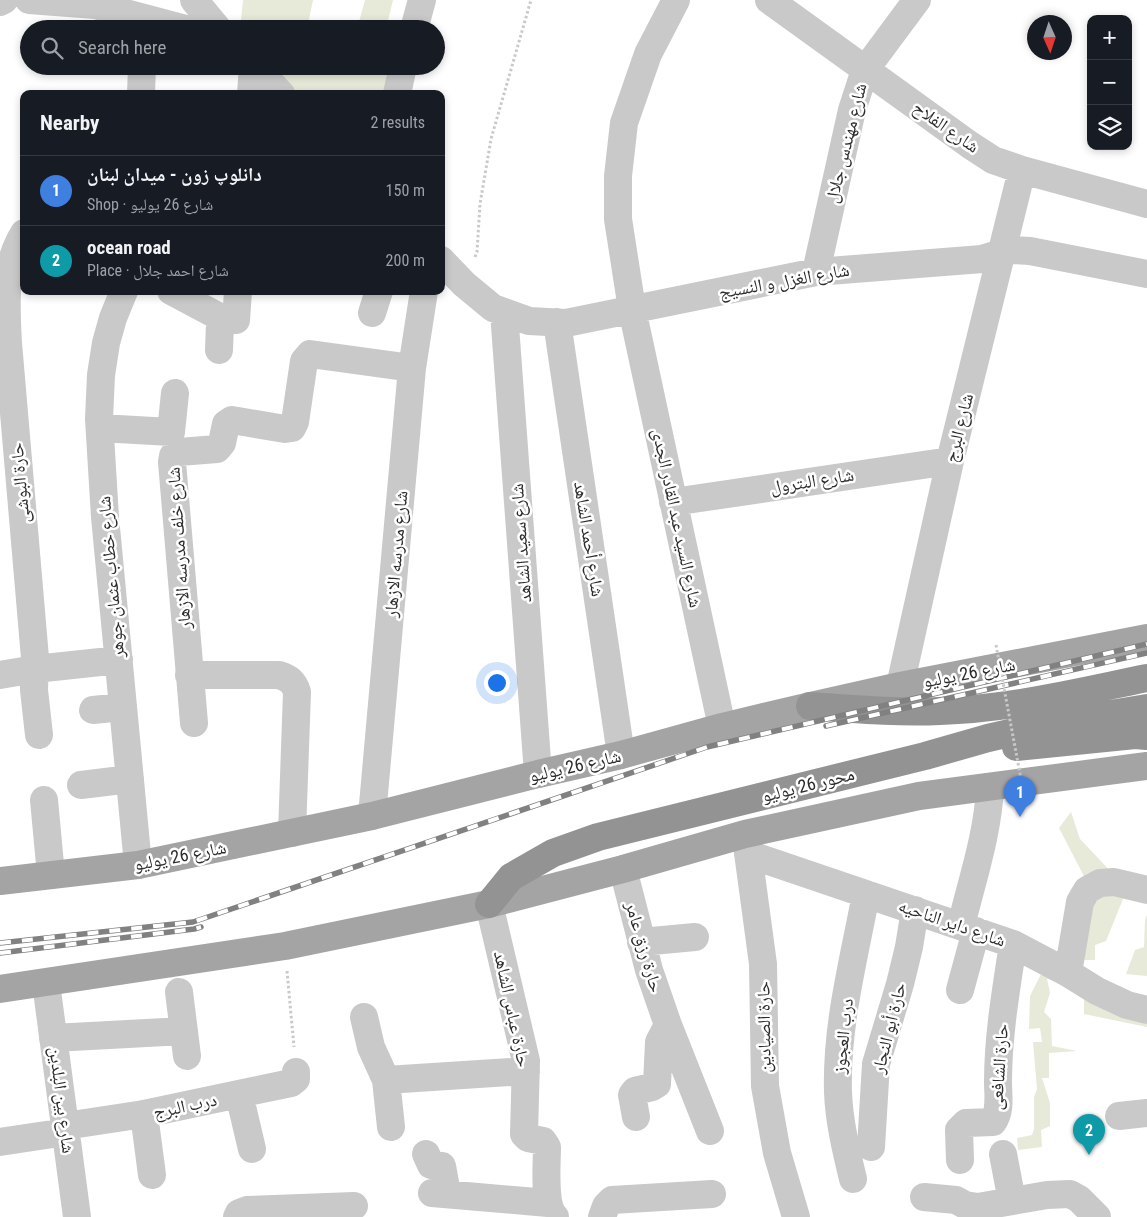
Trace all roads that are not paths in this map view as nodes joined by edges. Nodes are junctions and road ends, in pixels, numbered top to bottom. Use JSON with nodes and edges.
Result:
{"nodes":[{"id":1,"x":4,"y":0,"type":"edge"},
{"id":2,"x":29,"y":0,"type":"edge"},
{"id":3,"x":194,"y":0,"type":"edge"},
{"id":4,"x":422,"y":0,"type":"edge"},
{"id":5,"x":676,"y":0,"type":"edge"},
{"id":6,"x":769,"y":0,"type":"edge"},
{"id":7,"x":917,"y":0,"type":"edge"},
{"id":8,"x":0,"y":2,"type":"edge"},
{"id":9,"x":136,"y":20,"type":"edge"},
{"id":10,"x":211,"y":20,"type":"edge"},
{"id":11,"x":416,"y":20,"type":"edge"},
{"id":12,"x":865,"y":70,"type":"junction"},
{"id":13,"x":141,"y":75,"type":"edge"},
{"id":14,"x":253,"y":75,"type":"edge"},
{"id":15,"x":263,"y":75,"type":"edge"},
{"id":16,"x":401,"y":75,"type":"edge"},
{"id":17,"x":140,"y":90,"type":"edge"},
{"id":18,"x":251,"y":90,"type":"edge"},
{"id":19,"x":278,"y":90,"type":"edge"},
{"id":20,"x":398,"y":90,"type":"edge"},
{"id":21,"x":1022,"y":170,"type":"junction"},
{"id":22,"x":1147,"y":204,"type":"edge"},
{"id":23,"x":15,"y":235,"type":"edge"},
{"id":24,"x":1001,"y":254,"type":"junction"},
{"id":25,"x":445,"y":264,"type":"edge"},
{"id":26,"x":17,"y":268,"type":"edge"},
{"id":27,"x":816,"y":272,"type":"junction"},
{"id":28,"x":1147,"y":274,"type":"edge"},
{"id":29,"x":122,"y":295,"type":"edge"},
{"id":30,"x":178,"y":295,"type":"edge"},
{"id":31,"x":238,"y":295,"type":"edge"},
{"id":32,"x":423,"y":295,"type":"edge"},
{"id":33,"x":632,"y":309,"type":"junction"},
{"id":34,"x":504,"y":312,"type":"junction"},
{"id":35,"x":236,"y":320,"type":"dead end"},
{"id":36,"x":557,"y":322,"type":"junction"},
{"id":37,"x":4,"y":329,"type":"edge"},
{"id":38,"x":219,"y":350,"type":"dead end"},
{"id":39,"x":412,"y":368,"type":"junction"},
{"id":40,"x":175,"y":393,"type":"dead end"},
{"id":41,"x":100,"y":428,"type":"junction"},
{"id":42,"x":950,"y":461,"type":"junction"},
{"id":43,"x":674,"y":502,"type":"junction"},
{"id":44,"x":1147,"y":638,"type":"edge"},
{"id":45,"x":119,"y":660,"type":"junction"},
{"id":46,"x":35,"y":669,"type":"junction"},
{"id":47,"x":0,"y":675,"type":"edge"},
{"id":48,"x":189,"y":675,"type":"junction"},
{"id":49,"x":1147,"y":678,"type":"edge"},
{"id":50,"x":900,"y":686,"type":"junction"},
{"id":51,"x":810,"y":706,"type":"junction"},
{"id":52,"x":123,"y":707,"type":"junction"},
{"id":53,"x":1147,"y":708,"type":"edge"},
{"id":54,"x":93,"y":710,"type":"dead end"},
{"id":55,"x":194,"y":723,"type":"dead end"},
{"id":56,"x":722,"y":727,"type":"junction"},
{"id":57,"x":39,"y":735,"type":"dead end"},
{"id":58,"x":1147,"y":736,"type":"edge"},
{"id":59,"x":621,"y":755,"type":"junction"},
{"id":60,"x":925,"y":756,"type":"junction"},
{"id":61,"x":1147,"y":766,"type":"edge"},
{"id":62,"x":538,"y":774,"type":"junction"},
{"id":63,"x":130,"y":779,"type":"junction"},
{"id":64,"x":81,"y":785,"type":"dead end"},
{"id":65,"x":990,"y":786,"type":"junction"},
{"id":66,"x":44,"y":800,"type":"dead end"},
{"id":67,"x":372,"y":816,"type":"junction"},
{"id":68,"x":292,"y":833,"type":"junction"},
{"id":69,"x":747,"y":844,"type":"junction"},
{"id":70,"x":138,"y":865,"type":"junction"},
{"id":71,"x":623,"y":869,"type":"junction"},
{"id":72,"x":51,"y":875,"type":"junction"},
{"id":73,"x":0,"y":881,"type":"edge"},
{"id":74,"x":1147,"y":890,"type":"edge"},
{"id":75,"x":866,"y":894,"type":"junction"},
{"id":76,"x":489,"y":904,"type":"junction"},
{"id":77,"x":915,"y":910,"type":"junction"},
{"id":78,"x":968,"y":929,"type":"junction"},
{"id":79,"x":695,"y":937,"type":"dead end"},
{"id":80,"x":641,"y":942,"type":"junction"},
{"id":81,"x":1013,"y":944,"type":"junction"},
{"id":82,"x":1068,"y":973,"type":"junction"},
{"id":83,"x":46,"y":983,"type":"junction"},
{"id":84,"x":0,"y":989,"type":"edge"},
{"id":85,"x":960,"y":990,"type":"dead end"},
{"id":86,"x":179,"y":992,"type":"dead end"},
{"id":87,"x":1147,"y":1010,"type":"edge"},
{"id":88,"x":364,"y":1017,"type":"dead end"},
{"id":89,"x":668,"y":1025,"type":"junction"},
{"id":90,"x":54,"y":1038,"type":"junction"},
{"id":91,"x":526,"y":1071,"type":"junction"},
{"id":92,"x":296,"y":1072,"type":"road end"},
{"id":93,"x":386,"y":1080,"type":"junction"},
{"id":94,"x":240,"y":1094,"type":"junction"},
{"id":95,"x":1147,"y":1113,"type":"edge"},
{"id":96,"x":144,"y":1114,"type":"junction"},
{"id":97,"x":1118,"y":1116,"type":"dead end"},
{"id":98,"x":636,"y":1117,"type":"dead end"},
{"id":99,"x":391,"y":1127,"type":"dead end"},
{"id":100,"x":65,"y":1129,"type":"junction"},
{"id":101,"x":710,"y":1131,"type":"dead end"},
{"id":102,"x":0,"y":1142,"type":"edge"},
{"id":103,"x":871,"y":1147,"type":"dead end"},
{"id":104,"x":252,"y":1149,"type":"dead end"},
{"id":105,"x":426,"y":1154,"type":"dead end"},
{"id":106,"x":1003,"y":1154,"type":"dead end"},
{"id":107,"x":960,"y":1160,"type":"dead end"},
{"id":108,"x":152,"y":1175,"type":"dead end"},
{"id":109,"x":853,"y":1179,"type":"dead end"},
{"id":110,"x":924,"y":1197,"type":"dead end"},
{"id":111,"x":1012,"y":1201,"type":"junction"},
{"id":112,"x":700,"y":1202,"type":"edge"},
{"id":113,"x":354,"y":1206,"type":"dead end"},
{"id":114,"x":552,"y":1210,"type":"edge"},
{"id":115,"x":966,"y":1211,"type":"edge"},
{"id":116,"x":297,"y":1213,"type":"edge"},
{"id":117,"x":77,"y":1217,"type":"edge"},
{"id":118,"x":236,"y":1217,"type":"edge"},
{"id":119,"x":602,"y":1217,"type":"edge"},
{"id":120,"x":796,"y":1217,"type":"edge"},
{"id":121,"x":1097,"y":1217,"type":"edge"}],
"edges":[{"from":1,"to":8,"type":"street"},
{"from":2,"to":9,"type":"street"},
{"from":3,"to":10,"type":"street"},
{"from":4,"to":11,"type":"street"},
{"from":5,"to":33,"type":"street","name":"شارع السيد عبد القادر الجدى"},
{"from":6,"to":12,"type":"street","name":"شارع الفلاح"},
{"from":7,"to":12,"type":"street","name":"شارع مهندس جلال"},
{"from":12,"to":21,"type":"street","name":"شارع الفلاح"},
{"from":12,"to":27,"type":"street","name":"شارع مهندس جلال"},
{"from":13,"to":17,"type":"street"},
{"from":14,"to":18,"type":"street"},
{"from":15,"to":19,"type":"street"},
{"from":16,"to":20,"type":"street"},
{"from":21,"to":22,"type":"street","name":"شارع الفلاح"},
{"from":21,"to":24,"type":"street","name":"شارع البرج"},
{"from":23,"to":26,"type":"street","name":"حارة البوشى"},
{"from":24,"to":27,"type":"street","name":"شارع الغزل و النسيج"},
{"from":24,"to":28,"type":"street","name":"شارع الغزل و النسيج"},
{"from":24,"to":42,"type":"street","name":"شارع البرج"},
{"from":25,"to":34,"type":"street","name":"شارع الغزل و النسيج"},
{"from":26,"to":37,"type":"street","name":"حارة البوشى"},
{"from":27,"to":33,"type":"street","name":"شارع الغزل و النسيج"},
{"from":29,"to":41,"type":"street","name":"شارع خطاب عثمان جوهر"},
{"from":30,"to":38,"type":"street"},
{"from":31,"to":35,"type":"street"},
{"from":32,"to":39,"type":"street","name":"شارع مدرسه الازهار"},
{"from":33,"to":36,"type":"street","name":"شارع الغزل و النسيج"},
{"from":33,"to":43,"type":"street","name":"شارع السيد عبد القادر الجدى"},
{"from":34,"to":36,"type":"street","name":"شارع الغزل و النسيج"},
{"from":34,"to":62,"type":"street","name":"شارع سعيد الشاهد"},
{"from":36,"to":59,"type":"street","name":"شارع أحمد الشاهد"},
{"from":37,"to":46,"type":"street","name":"حارة البوشى"},
{"from":39,"to":48,"type":"street","name":"شارع خلف مدرسه الازهار"},
{"from":39,"to":67,"type":"street","name":"شارع مدرسه الازهار"},
{"from":40,"to":41,"type":"street"},
{"from":41,"to":45,"type":"street","name":"شارع خطاب عثمان جوهر"},
{"from":42,"to":43,"type":"street","name":"شارع البترول"},
{"from":42,"to":50,"type":"street","name":"شارع البرج"},
{"from":43,"to":56,"type":"street","name":"شارع السيد عبد القادر الجدى"},
{"from":44,"to":50,"type":"main road","name":"شارع 26 يوليو"},
{"from":45,"to":46,"type":"street"},
{"from":45,"to":52,"type":"street","name":"شارع خطاب عثمان جوهر"},
{"from":46,"to":47,"type":"street"},
{"from":46,"to":57,"type":"street","name":"حارة البوشى"},
{"from":48,"to":55,"type":"street","name":"شارع خلف مدرسه الازهار"},
{"from":48,"to":68,"type":"street"},
{"from":49,"to":51,"type":"highway"},
{"from":50,"to":51,"type":"main road","name":"شارع 26 يوليو"},
{"from":51,"to":56,"type":"main road","name":"شارع 26 يوليو"},
{"from":52,"to":54,"type":"street"},
{"from":52,"to":63,"type":"street","name":"شارع خطاب عثمان جوهر"},
{"from":53,"to":60,"type":"highway","name":"محور 26 يوليو"},
{"from":56,"to":59,"type":"main road","name":"شارع 26 يوليو"},
{"from":58,"to":60,"type":"highway"},
{"from":59,"to":62,"type":"main road","name":"شارع 26 يوليو"},
{"from":60,"to":76,"type":"highway","name":"محور 26 يوليو"},
{"from":61,"to":65,"type":"main road"},
{"from":62,"to":67,"type":"main road","name":"شارع 26 يوليو"},
{"from":63,"to":64,"type":"street"},
{"from":63,"to":70,"type":"street","name":"شارع خطاب عثمان جوهر"},
{"from":65,"to":69,"type":"main road"},
{"from":65,"to":78,"type":"street"},
{"from":66,"to":72,"type":"street"},
{"from":67,"to":68,"type":"main road","name":"شارع 26 يوليو"},
{"from":68,"to":70,"type":"main road","name":"شارع 26 يوليو"},
{"from":69,"to":71,"type":"main road"},
{"from":69,"to":75,"type":"street","name":"شارع داير الناحيه"},
{"from":69,"to":120,"type":"street","name":"حارة الصيادين"},
{"from":70,"to":72,"type":"main road","name":"شارع 26 يوليو"},
{"from":71,"to":76,"type":"main road"},
{"from":71,"to":80,"type":"street","name":"حارة رزق عامر"},
{"from":72,"to":73,"type":"main road","name":"شارع 26 يوليو"},
{"from":74,"to":82,"type":"street"},
{"from":75,"to":77,"type":"street","name":"شارع داير الناحيه"},
{"from":75,"to":109,"type":"street","name":"درب العجوز"},
{"from":76,"to":83,"type":"main road"},
{"from":76,"to":91,"type":"street","name":"حارة عباس الشاهد"},
{"from":77,"to":78,"type":"street","name":"شارع داير الناحيه"},
{"from":77,"to":103,"type":"street","name":"حارة أبو النجار"},
{"from":78,"to":81,"type":"street","name":"شارع داير الناحيه"},
{"from":78,"to":85,"type":"street"},
{"from":79,"to":80,"type":"street"},
{"from":80,"to":89,"type":"street","name":"حارة رزق عامر"},
{"from":81,"to":82,"type":"street","name":"شارع داير الناحيه"},
{"from":81,"to":107,"type":"street","name":"حارة الشافعى"},
{"from":82,"to":87,"type":"street","name":"شارع داير الناحيه"},
{"from":83,"to":84,"type":"main road"},
{"from":83,"to":90,"type":"street","name":"شارع بين البلدين"},
{"from":86,"to":90,"type":"street"},
{"from":88,"to":93,"type":"street"},
{"from":89,"to":98,"type":"street"},
{"from":89,"to":101,"type":"street","name":"حارة رزق عامر"},
{"from":90,"to":100,"type":"street","name":"شارع بين البلدين"},
{"from":91,"to":93,"type":"street"},
{"from":91,"to":114,"type":"street","name":"حارة عباس الشاهد"},
{"from":92,"to":94,"type":"street","name":"درب البرج"},
{"from":93,"to":99,"type":"street"},
{"from":94,"to":96,"type":"street","name":"درب البرج"},
{"from":94,"to":104,"type":"street"},
{"from":95,"to":97,"type":"street"},
{"from":96,"to":100,"type":"street","name":"درب البرج"},
{"from":96,"to":108,"type":"street"},
{"from":100,"to":102,"type":"street","name":"درب البرج"},
{"from":100,"to":117,"type":"street","name":"شارع بين البلدين"},
{"from":105,"to":114,"type":"street"},
{"from":106,"to":111,"type":"street"},
{"from":110,"to":115,"type":"street"},
{"from":111,"to":115,"type":"street"},
{"from":111,"to":121,"type":"street"},
{"from":112,"to":119,"type":"street"},
{"from":113,"to":116,"type":"street"},
{"from":116,"to":118,"type":"street"}]}
